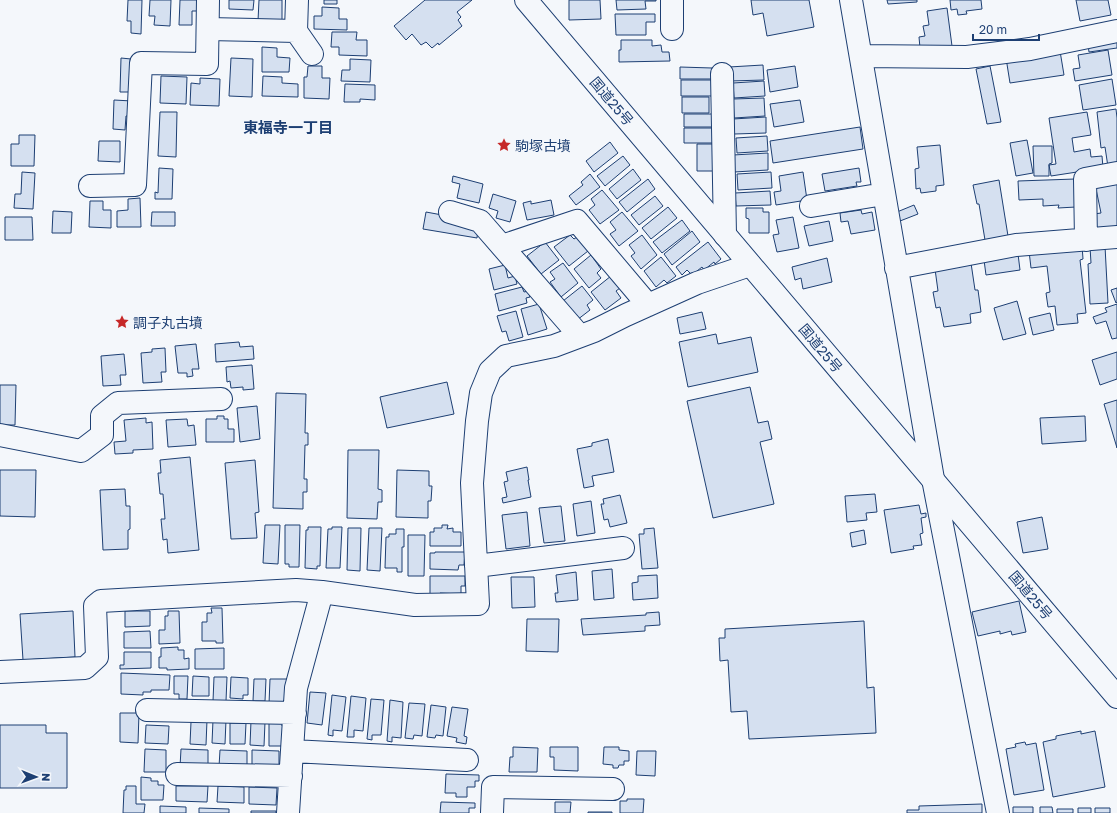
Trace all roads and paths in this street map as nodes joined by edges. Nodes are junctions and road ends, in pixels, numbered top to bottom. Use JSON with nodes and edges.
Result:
{"nodes":[{"id":1,"x":208,"y":0,"type":"edge"},
{"id":2,"x":297,"y":0,"type":"edge"},
{"id":3,"x":526,"y":0,"type":"edge"},
{"id":4,"x":672,"y":0,"type":"edge"},
{"id":5,"x":851,"y":0,"type":"edge"},
{"id":6,"x":208,"y":29,"type":"junction"},
{"id":7,"x":672,"y":29,"type":"dead end"},
{"id":8,"x":296,"y":31,"type":"junction"},
{"id":9,"x":1117,"y":31,"type":"edge"},
{"id":10,"x":312,"y":54,"type":"dead end"},
{"id":11,"x":861,"y":56,"type":"junction"},
{"id":12,"x":722,"y":74,"type":"dead end"},
{"id":13,"x":1117,"y":173,"type":"edge"},
{"id":14,"x":90,"y":186,"type":"dead end"},
{"id":15,"x":884,"y":194,"type":"junction"},
{"id":16,"x":811,"y":206,"type":"dead end"},
{"id":17,"x":450,"y":212,"type":"dead end"},
{"id":18,"x":725,"y":235,"type":"junction"},
{"id":19,"x":1117,"y":238,"type":"edge"},
{"id":20,"x":1086,"y":240,"type":"junction"},
{"id":21,"x":502,"y":246,"type":"junction"},
{"id":22,"x":750,"y":265,"type":"junction"},
{"id":23,"x":896,"y":268,"type":"junction"},
{"id":24,"x":648,"y":305,"type":"junction"},
{"id":25,"x":580,"y":336,"type":"junction"},
{"id":26,"x":221,"y":399,"type":"dead end"},
{"id":27,"x":0,"y":435,"type":"edge"},
{"id":28,"x":933,"y":479,"type":"junction"},
{"id":29,"x":623,"y":548,"type":"dead end"},
{"id":30,"x":476,"y":566,"type":"junction"},
{"id":31,"x":322,"y":592,"type":"junction"},
{"id":32,"x":0,"y":672,"type":"edge"},
{"id":33,"x":1117,"y":697,"type":"edge"},
{"id":34,"x":147,"y":710,"type":"dead end"},
{"id":35,"x":295,"y":713,"type":"junction"},
{"id":36,"x":292,"y":751,"type":"junction"},
{"id":37,"x":466,"y":760,"type":"dead end"},
{"id":38,"x":177,"y":774,"type":"dead end"},
{"id":39,"x":291,"y":776,"type":"junction"},
{"id":40,"x":613,"y":789,"type":"dead end"},
{"id":41,"x":288,"y":813,"type":"edge"},
{"id":42,"x":492,"y":813,"type":"edge"},
{"id":43,"x":998,"y":813,"type":"edge"}],
"edges":[{"from":1,"to":6,"type":"main road"},
{"from":2,"to":8,"type":"main road"},
{"from":3,"to":18,"type":"main road","name":"国道25号"},
{"from":4,"to":7,"type":"main road"},
{"from":5,"to":11,"type":"main road"},
{"from":6,"to":8,"type":"main road"},
{"from":6,"to":14,"type":"main road"},
{"from":8,"to":10,"type":"main road"},
{"from":9,"to":11,"type":"main road"},
{"from":11,"to":15,"type":"main road"},
{"from":12,"to":18,"type":"main road"},
{"from":13,"to":20,"type":"main road"},
{"from":15,"to":16,"type":"main road"},
{"from":15,"to":23,"type":"main road"},
{"from":17,"to":21,"type":"main road"},
{"from":18,"to":22,"type":"main road","name":"国道25号"},
{"from":19,"to":20,"type":"main road"},
{"from":20,"to":23,"type":"main road"},
{"from":21,"to":24,"type":"main road"},
{"from":21,"to":25,"type":"main road"},
{"from":22,"to":24,"type":"main road"},
{"from":22,"to":28,"type":"main road","name":"国道25号"},
{"from":23,"to":28,"type":"main road"},
{"from":24,"to":25,"type":"main road"},
{"from":25,"to":30,"type":"main road"},
{"from":26,"to":27,"type":"main road"},
{"from":28,"to":33,"type":"main road","name":"国道25号"},
{"from":28,"to":43,"type":"main road"},
{"from":29,"to":30,"type":"main road"},
{"from":30,"to":31,"type":"main road"},
{"from":31,"to":32,"type":"main road"},
{"from":31,"to":35,"type":"main road"},
{"from":34,"to":35,"type":"main road"},
{"from":35,"to":36,"type":"main road"},
{"from":36,"to":37,"type":"main road"},
{"from":36,"to":39,"type":"main road"},
{"from":38,"to":39,"type":"main road"},
{"from":39,"to":41,"type":"main road"},
{"from":40,"to":42,"type":"main road"}]}
